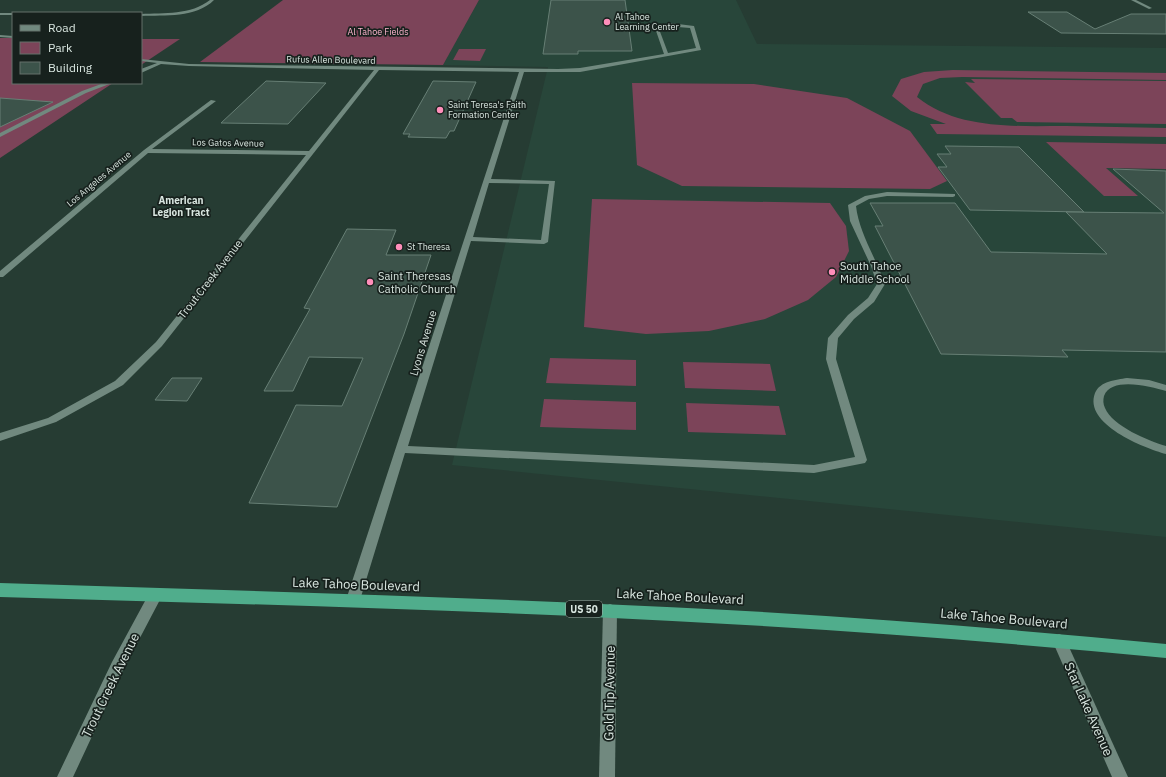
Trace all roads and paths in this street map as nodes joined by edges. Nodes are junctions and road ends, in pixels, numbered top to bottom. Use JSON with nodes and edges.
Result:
{"nodes":[{"id":1,"x":212,"y":0,"type":"edge"},
{"id":2,"x":1133,"y":0,"type":"edge"},
{"id":3,"x":1150,"y":8,"type":"dead end"},
{"id":4,"x":0,"y":14,"type":"edge"},
{"id":5,"x":12,"y":14,"type":"edge"},
{"id":6,"x":142,"y":15,"type":"edge"},
{"id":7,"x":0,"y":36,"type":"edge"},
{"id":8,"x":12,"y":37,"type":"edge"},
{"id":9,"x":666,"y":54,"type":"junction"},
{"id":10,"x":142,"y":60,"type":"edge"},
{"id":11,"x":161,"y":63,"type":"junction"},
{"id":12,"x":378,"y":68,"type":"junction"},
{"id":13,"x":522,"y":70,"type":"junction"},
{"id":14,"x":142,"y":71,"type":"edge"},
{"id":15,"x":106,"y":84,"type":"edge"},
{"id":16,"x":213,"y":101,"type":"dead end"},
{"id":17,"x":0,"y":136,"type":"edge"},
{"id":18,"x":146,"y":151,"type":"junction"},
{"id":19,"x":310,"y":153,"type":"junction"},
{"id":20,"x":487,"y":181,"type":"junction"},
{"id":21,"x":953,"y":195,"type":"dead end"},
{"id":22,"x":468,"y":239,"type":"junction"},
{"id":23,"x":0,"y":275,"type":"edge"},
{"id":24,"x":1166,"y":388,"type":"edge"},
{"id":25,"x":0,"y":437,"type":"edge"},
{"id":26,"x":402,"y":449,"type":"junction"},
{"id":27,"x":1166,"y":450,"type":"edge"},
{"id":28,"x":0,"y":590,"type":"edge"},
{"id":29,"x":156,"y":594,"type":"junction"},
{"id":30,"x":353,"y":600,"type":"junction"},
{"id":31,"x":610,"y":610,"type":"junction"},
{"id":32,"x":1059,"y":640,"type":"junction"},
{"id":33,"x":1166,"y":651,"type":"edge"},
{"id":34,"x":65,"y":777,"type":"edge"},
{"id":35,"x":607,"y":777,"type":"edge"},
{"id":36,"x":1120,"y":777,"type":"edge"}],
"edges":[{"from":1,"to":6,"type":"street"},
{"from":2,"to":3,"type":"street"},
{"from":4,"to":5,"type":"street"},
{"from":7,"to":8,"type":"street"},
{"from":9,"to":9,"type":"street","name":"Rufus Allen Boulevard"},
{"from":9,"to":13,"type":"street","name":"Rufus Allen Boulevard"},
{"from":10,"to":11,"type":"street","name":"Rufus Allen Boulevard"},
{"from":11,"to":12,"type":"street","name":"Rufus Allen Boulevard"},
{"from":11,"to":14,"type":"street"},
{"from":12,"to":13,"type":"street","name":"Rufus Allen Boulevard"},
{"from":12,"to":19,"type":"street","name":"Trout Creek Avenue"},
{"from":13,"to":20,"type":"street","name":"Lyons Avenue"},
{"from":15,"to":17,"type":"street"},
{"from":16,"to":18,"type":"street","name":"Los Angeles Avenue"},
{"from":18,"to":19,"type":"street","name":"Los Gatos Avenue"},
{"from":18,"to":23,"type":"street","name":"Los Angeles Avenue"},
{"from":19,"to":25,"type":"street","name":"Trout Creek Avenue"},
{"from":20,"to":22,"type":"street","name":"Lyons Avenue"},
{"from":20,"to":22,"type":"street"},
{"from":21,"to":26,"type":"street"},
{"from":22,"to":26,"type":"street","name":"Lyons Avenue"},
{"from":24,"to":27,"type":"street"},
{"from":26,"to":30,"type":"street","name":"Lyons Avenue"},
{"from":28,"to":29,"type":"highway","name":"Lake Tahoe Boulevard","number":"US 50"},
{"from":29,"to":30,"type":"highway","name":"Lake Tahoe Boulevard","number":"US 50"},
{"from":29,"to":34,"type":"street","name":"Trout Creek Avenue"},
{"from":30,"to":31,"type":"highway","name":"Lake Tahoe Boulevard","number":"US 50"},
{"from":31,"to":32,"type":"highway","name":"Lake Tahoe Boulevard","number":"US 50"},
{"from":31,"to":35,"type":"street","name":"Gold Tip Avenue"},
{"from":32,"to":33,"type":"highway","name":"Lake Tahoe Boulevard","number":"US 50"},
{"from":32,"to":36,"type":"street","name":"Star Lake Avenue"}]}
